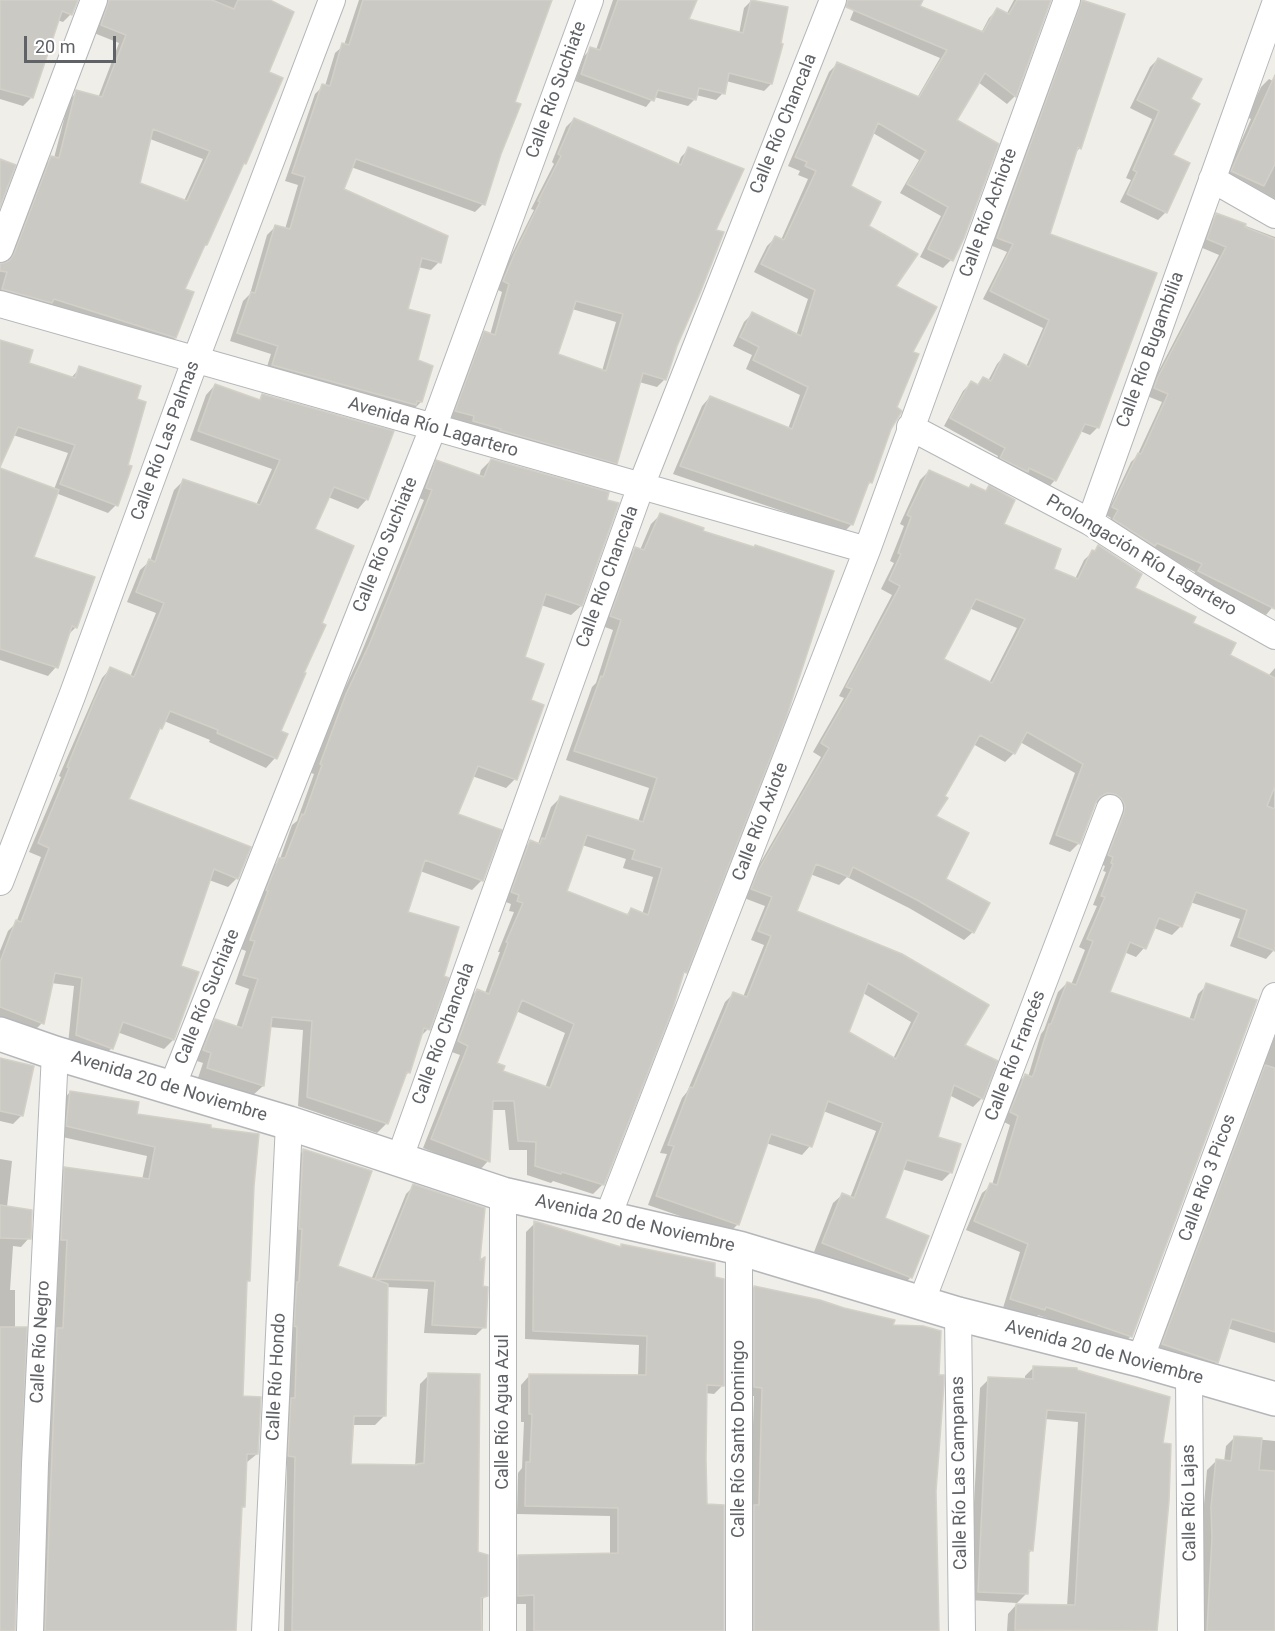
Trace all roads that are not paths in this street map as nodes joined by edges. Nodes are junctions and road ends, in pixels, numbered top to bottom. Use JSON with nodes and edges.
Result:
{"nodes":[{"id":1,"x":94,"y":0,"type":"edge"},
{"id":2,"x":332,"y":0,"type":"edge"},
{"id":3,"x":590,"y":0,"type":"edge"},
{"id":4,"x":833,"y":0,"type":"edge"},
{"id":5,"x":1067,"y":0,"type":"edge"},
{"id":6,"x":1275,"y":4,"type":"edge"},
{"id":7,"x":1212,"y":179,"type":"junction"},
{"id":8,"x":1275,"y":215,"type":"edge"},
{"id":9,"x":0,"y":249,"type":"edge"},
{"id":10,"x":0,"y":304,"type":"edge"},
{"id":11,"x":195,"y":361,"type":"junction"},
{"id":12,"x":910,"y":427,"type":"junction"},
{"id":13,"x":433,"y":428,"type":"junction"},
{"id":14,"x":641,"y":486,"type":"junction"},
{"id":15,"x":1090,"y":522,"type":"junction"},
{"id":16,"x":867,"y":550,"type":"junction"},
{"id":17,"x":1275,"y":636,"type":"edge"},
{"id":18,"x":1110,"y":808,"type":"dead end"},
{"id":19,"x":0,"y":882,"type":"edge"},
{"id":20,"x":1275,"y":996,"type":"edge"},
{"id":21,"x":0,"y":1034,"type":"edge"},
{"id":22,"x":56,"y":1053,"type":"junction"},
{"id":23,"x":172,"y":1087,"type":"junction"},
{"id":24,"x":289,"y":1123,"type":"junction"},
{"id":25,"x":399,"y":1160,"type":"junction"},
{"id":26,"x":503,"y":1194,"type":"junction"},
{"id":27,"x":608,"y":1216,"type":"junction"},
{"id":28,"x":739,"y":1248,"type":"junction"},
{"id":29,"x":921,"y":1303,"type":"junction"},
{"id":30,"x":957,"y":1314,"type":"junction"},
{"id":31,"x":1140,"y":1360,"type":"junction"},
{"id":32,"x":1188,"y":1375,"type":"junction"},
{"id":33,"x":1275,"y":1399,"type":"edge"},
{"id":34,"x":30,"y":1631,"type":"edge"},
{"id":35,"x":265,"y":1631,"type":"edge"},
{"id":36,"x":503,"y":1631,"type":"edge"},
{"id":37,"x":739,"y":1631,"type":"edge"},
{"id":38,"x":962,"y":1631,"type":"edge"},
{"id":39,"x":1191,"y":1631,"type":"edge"}],
"edges":[{"from":1,"to":9,"type":"street"},
{"from":2,"to":11,"type":"street","name":"Calle Río Las Palmas"},
{"from":3,"to":13,"type":"street","name":"Calle Río Suchiate"},
{"from":4,"to":14,"type":"street","name":"Calle Río Chancala"},
{"from":5,"to":12,"type":"street","name":"Calle Río Achiote"},
{"from":6,"to":7,"type":"street","name":"Calle Río Bugambilia"},
{"from":7,"to":8,"type":"street"},
{"from":7,"to":15,"type":"street","name":"Calle Río Bugambilia"},
{"from":10,"to":11,"type":"street","name":"Avenida Río Lagartero"},
{"from":11,"to":13,"type":"street","name":"Avenida Río Lagartero"},
{"from":11,"to":19,"type":"street","name":"Calle Río Las Palmas"},
{"from":12,"to":15,"type":"street","name":"Prolongación Río Lagartero"},
{"from":12,"to":16,"type":"street","name":"Calle Río Axiote"},
{"from":13,"to":14,"type":"street","name":"Avenida Río Lagartero"},
{"from":13,"to":23,"type":"street","name":"Calle Río Suchiate"},
{"from":14,"to":16,"type":"street","name":"Avenida Río Lagartero"},
{"from":14,"to":25,"type":"street","name":"Calle Río Chancala"},
{"from":15,"to":17,"type":"street","name":"Prolongación Río Lagartero"},
{"from":16,"to":27,"type":"street","name":"Calle Río Axiote"},
{"from":18,"to":29,"type":"street","name":"Calle Río Francés"},
{"from":20,"to":31,"type":"street","name":"Calle Río 3 Picos"},
{"from":21,"to":22,"type":"street","name":"Avenida 20 de Noviembre"},
{"from":22,"to":23,"type":"street","name":"Avenida 20 de Noviembre"},
{"from":22,"to":34,"type":"street","name":"Calle Río Negro"},
{"from":23,"to":24,"type":"street","name":"Avenida 20 de Noviembre"},
{"from":24,"to":25,"type":"street","name":"Avenida 20 de Noviembre"},
{"from":24,"to":35,"type":"street","name":"Calle Río Hondo"},
{"from":25,"to":26,"type":"street","name":"Avenida 20 de Noviembre"},
{"from":26,"to":27,"type":"street","name":"Avenida 20 de Noviembre"},
{"from":26,"to":36,"type":"street","name":"Calle Río Agua Azul"},
{"from":27,"to":28,"type":"street","name":"Avenida 20 de Noviembre"},
{"from":28,"to":29,"type":"street","name":"Avenida 20 de Noviembre"},
{"from":28,"to":37,"type":"street","name":"Calle Río Santo Domingo"},
{"from":29,"to":30,"type":"street","name":"Avenida 20 de Noviembre"},
{"from":30,"to":31,"type":"street","name":"Avenida 20 de Noviembre"},
{"from":30,"to":38,"type":"street","name":"Calle Río Las Campanas"},
{"from":31,"to":32,"type":"street","name":"Avenida 20 de Noviembre"},
{"from":32,"to":33,"type":"street","name":"Avenida 20 de Noviembre"},
{"from":32,"to":39,"type":"street","name":"Calle Río Lajas"}]}
